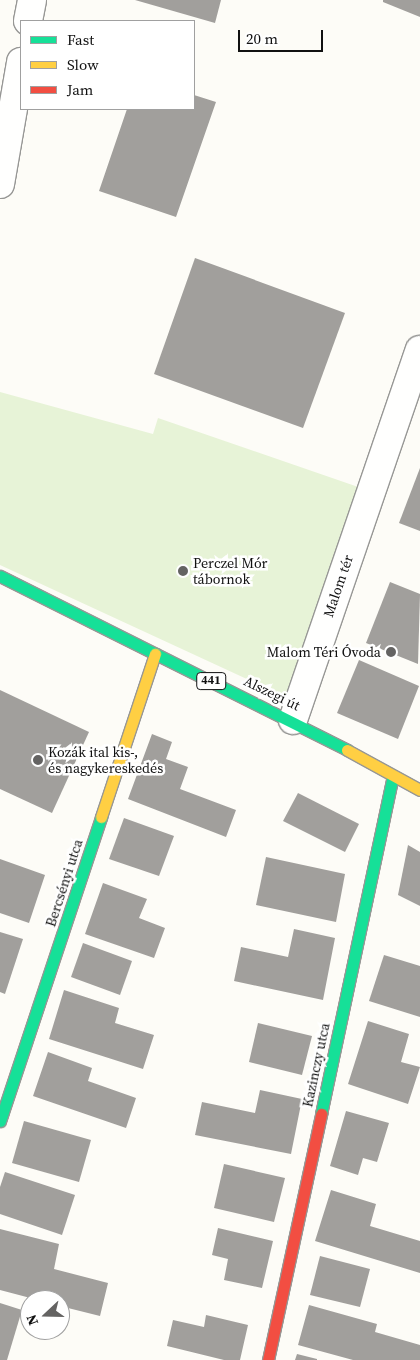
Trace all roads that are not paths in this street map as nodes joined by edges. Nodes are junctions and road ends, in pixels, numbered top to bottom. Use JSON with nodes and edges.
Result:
{"nodes":[{"id":1,"x":32,"y":0,"type":"edge"},
{"id":2,"x":28,"y":20,"type":"edge"},
{"id":3,"x":20,"y":68,"type":"edge"},
{"id":4,"x":0,"y":184,"type":"edge"},
{"id":5,"x":420,"y":350,"type":"edge"},
{"id":6,"x":0,"y":576,"type":"edge"},
{"id":7,"x":156,"y":654,"type":"junction"},
{"id":8,"x":293,"y":720,"type":"junction"},
{"id":9,"x":393,"y":776,"type":"junction"},
{"id":10,"x":420,"y":790,"type":"edge"},
{"id":11,"x":0,"y":1121,"type":"edge"},
{"id":12,"x":268,"y":1360,"type":"edge"}],
"edges":[{"from":1,"to":2,"type":"street"},
{"from":3,"to":4,"type":"street"},
{"from":5,"to":8,"type":"street","name":"Malom tér"},
{"from":6,"to":7,"type":"street","name":"Alszegi út","number":"441"},
{"from":7,"to":8,"type":"street","name":"Alszegi út","number":"441"},
{"from":7,"to":11,"type":"street","name":"Bercsényi utca"},
{"from":8,"to":9,"type":"street","name":"Alszegi út","number":"441"},
{"from":9,"to":10,"type":"street","name":"Alszegi út","number":"441"},
{"from":9,"to":12,"type":"street","name":"Kazinczy utca"}]}
